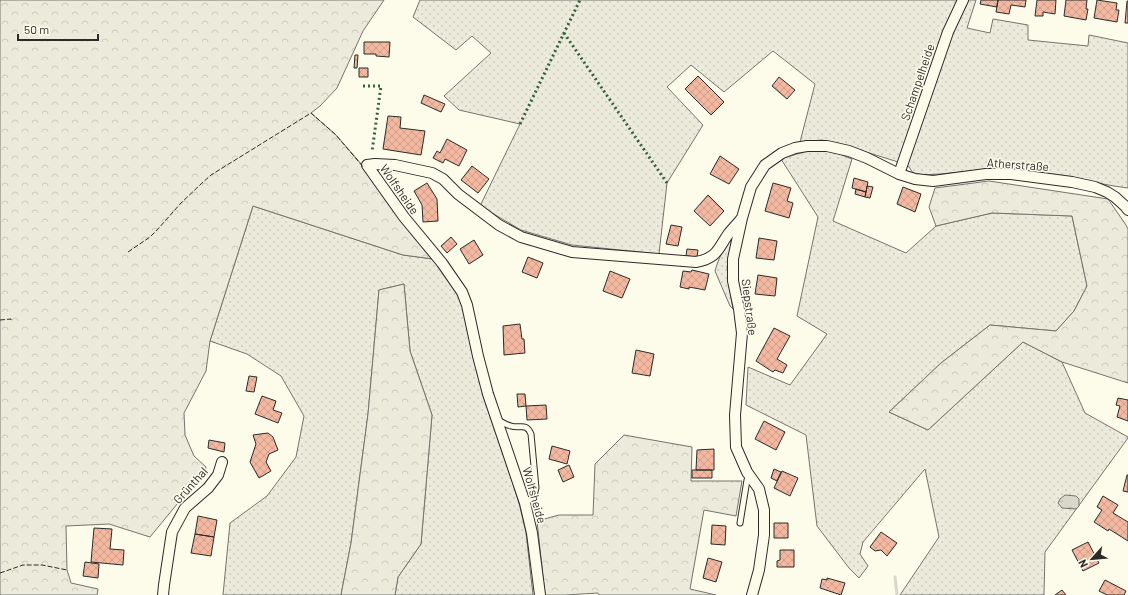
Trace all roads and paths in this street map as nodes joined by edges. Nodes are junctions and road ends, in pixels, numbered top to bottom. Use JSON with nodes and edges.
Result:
{"nodes":[{"id":1,"x":963,"y":0,"type":"edge"},
{"id":2,"x":899,"y":174,"type":"junction"},
{"id":3,"x":1128,"y":210,"type":"edge"},
{"id":4,"x":742,"y":218,"type":"junction"},
{"id":5,"x":498,"y":419,"type":"junction"},
{"id":6,"x":222,"y":462,"type":"dead end"},
{"id":7,"x":750,"y":477,"type":"junction"},
{"id":8,"x":525,"y":503,"type":"junction"},
{"id":9,"x":740,"y":523,"type":"dead end"},
{"id":10,"x":163,"y":595,"type":"edge"},
{"id":11,"x":540,"y":595,"type":"edge"},
{"id":12,"x":752,"y":595,"type":"edge"}],
"edges":[{"from":1,"to":2,"type":"street","name":"Schampelheide"},
{"from":2,"to":3,"type":"street","name":"Atherstraße"},
{"from":2,"to":4,"type":"street","name":"Siepstraße"},
{"from":4,"to":5,"type":"street","name":"Wolfsheide"},
{"from":4,"to":7,"type":"street","name":"Siepstraße"},
{"from":5,"to":8,"type":"street","name":"Wolfsheide"},
{"from":5,"to":8,"type":"lane"},
{"from":6,"to":10,"type":"street","name":"Grünthal"},
{"from":7,"to":9,"type":"lane"},
{"from":7,"to":12,"type":"street","name":"Siepstraße"},
{"from":8,"to":11,"type":"street","name":"Wolfsheide"}]}
